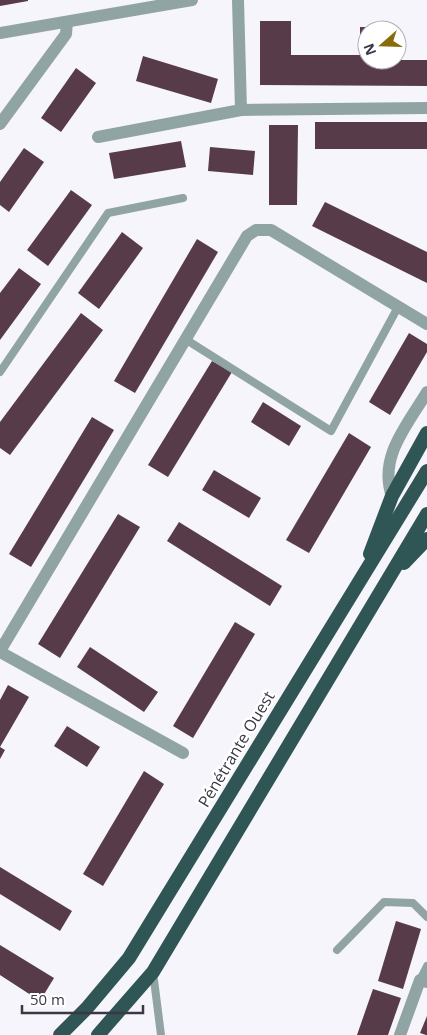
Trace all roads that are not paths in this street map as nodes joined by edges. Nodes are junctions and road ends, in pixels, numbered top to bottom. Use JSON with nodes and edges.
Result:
{"nodes":[{"id":1,"x":192,"y":0,"type":"edge"},
{"id":2,"x":238,"y":0,"type":"edge"},
{"id":3,"x":67,"y":22,"type":"junction"},
{"id":4,"x":0,"y":33,"type":"edge"},
{"id":5,"x":427,"y":108,"type":"edge"},
{"id":6,"x":241,"y":110,"type":"junction"},
{"id":7,"x":0,"y":124,"type":"edge"},
{"id":8,"x":98,"y":137,"type":"dead end"},
{"id":9,"x":183,"y":198,"type":"dead end"},
{"id":10,"x":398,"y":307,"type":"junction"},
{"id":11,"x":427,"y":324,"type":"edge"},
{"id":12,"x":185,"y":339,"type":"junction"},
{"id":13,"x":0,"y":372,"type":"edge"},
{"id":14,"x":427,"y":392,"type":"edge"},
{"id":15,"x":427,"y":433,"type":"edge"},
{"id":16,"x":427,"y":471,"type":"edge"},
{"id":17,"x":392,"y":496,"type":"junction"},
{"id":18,"x":427,"y":514,"type":"edge"},
{"id":19,"x":427,"y":538,"type":"edge"},
{"id":20,"x":364,"y":574,"type":"junction"},
{"id":21,"x":389,"y":577,"type":"junction"},
{"id":22,"x":0,"y":652,"type":"edge"},
{"id":23,"x":183,"y":753,"type":"dead end"},
{"id":24,"x":427,"y":917,"type":"edge"},
{"id":25,"x":337,"y":950,"type":"dead end"},
{"id":26,"x":427,"y":966,"type":"edge"},
{"id":27,"x":153,"y":972,"type":"junction"},
{"id":28,"x":424,"y":981,"type":"edge"},
{"id":29,"x":60,"y":1035,"type":"edge"},
{"id":30,"x":98,"y":1035,"type":"edge"},
{"id":31,"x":160,"y":1035,"type":"edge"},
{"id":32,"x":400,"y":1035,"type":"edge"}],
"edges":[{"from":1,"to":3,"type":"street"},
{"from":2,"to":6,"type":"street"},
{"from":3,"to":4,"type":"street"},
{"from":3,"to":7,"type":"street"},
{"from":5,"to":6,"type":"street"},
{"from":6,"to":8,"type":"street"},
{"from":9,"to":13,"type":"lane"},
{"from":10,"to":11,"type":"street"},
{"from":10,"to":12,"type":"street"},
{"from":10,"to":12,"type":"lane"},
{"from":12,"to":22,"type":"street"},
{"from":14,"to":17,"type":"street"},
{"from":15,"to":17,"type":"highway"},
{"from":16,"to":20,"type":"highway","name":"Pénétrante Ouest"},
{"from":17,"to":20,"type":"highway"},
{"from":18,"to":21,"type":"highway"},
{"from":19,"to":21,"type":"highway"},
{"from":20,"to":29,"type":"highway","name":"Pénétrante Ouest"},
{"from":21,"to":27,"type":"highway"},
{"from":22,"to":23,"type":"street"},
{"from":24,"to":25,"type":"lane"},
{"from":26,"to":28,"type":"lane"},
{"from":27,"to":30,"type":"highway"},
{"from":27,"to":31,"type":"lane"},
{"from":28,"to":32,"type":"street"}]}
